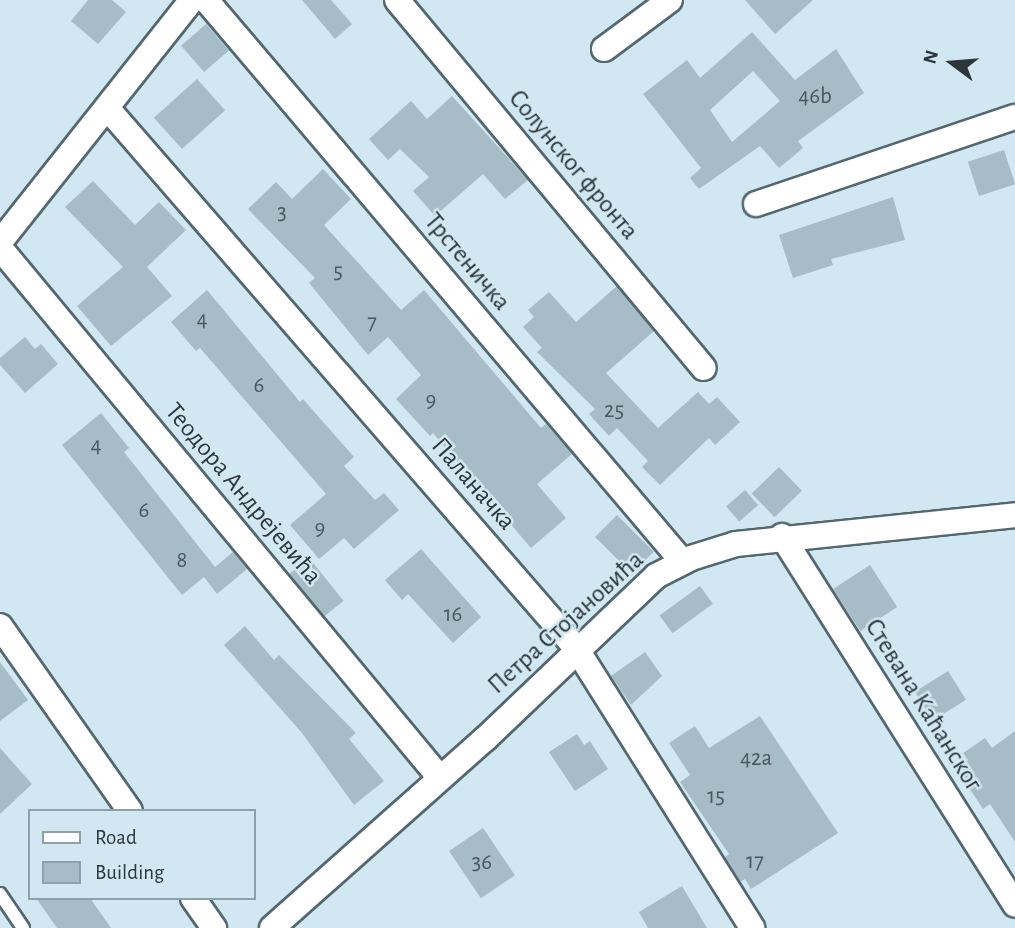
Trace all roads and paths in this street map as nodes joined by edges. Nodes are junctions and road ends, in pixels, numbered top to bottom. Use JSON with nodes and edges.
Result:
{"nodes":[{"id":1,"x":192,"y":0,"type":"edge"},
{"id":2,"x":206,"y":0,"type":"edge"},
{"id":3,"x":397,"y":0,"type":"edge"},
{"id":4,"x":670,"y":0,"type":"edge"},
{"id":5,"x":604,"y":49,"type":"dead end"},
{"id":6,"x":108,"y":109,"type":"junction"},
{"id":7,"x":1015,"y":117,"type":"edge"},
{"id":8,"x":756,"y":204,"type":"dead end"},
{"id":9,"x":0,"y":242,"type":"edge"},
{"id":10,"x":0,"y":248,"type":"edge"},
{"id":11,"x":704,"y":368,"type":"dead end"},
{"id":12,"x":1015,"y":515,"type":"edge"},
{"id":13,"x":782,"y":536,"type":"junction"},
{"id":14,"x":683,"y":562,"type":"junction"},
{"id":15,"x":0,"y":626,"type":"edge"},
{"id":16,"x":576,"y":648,"type":"junction"},
{"id":17,"x":440,"y":778,"type":"junction"},
{"id":18,"x":129,"y":809,"type":"edge"},
{"id":19,"x":0,"y":894,"type":"edge"},
{"id":20,"x":194,"y":900,"type":"edge"},
{"id":21,"x":1015,"y":905,"type":"edge"},
{"id":22,"x":23,"y":928,"type":"edge"},
{"id":23,"x":214,"y":928,"type":"edge"},
{"id":24,"x":272,"y":928,"type":"edge"},
{"id":25,"x":752,"y":928,"type":"edge"}],
"edges":[{"from":1,"to":6,"type":"street"},
{"from":2,"to":14,"type":"street","name":"Трстеничка"},
{"from":3,"to":11,"type":"street","name":"Солунског фронта"},
{"from":4,"to":5,"type":"street"},
{"from":6,"to":9,"type":"street"},
{"from":6,"to":16,"type":"street","name":"Паланачка"},
{"from":7,"to":8,"type":"street"},
{"from":10,"to":17,"type":"street","name":"Теодора Андрејевића"},
{"from":12,"to":13,"type":"street","name":"Петра Стојановића"},
{"from":13,"to":14,"type":"street","name":"Петра Стојановића"},
{"from":13,"to":21,"type":"street","name":"Стевана Каћанског"},
{"from":14,"to":16,"type":"street","name":"Петра Стојановића"},
{"from":15,"to":18,"type":"street"},
{"from":16,"to":17,"type":"street","name":"Петра Стојановића"},
{"from":16,"to":25,"type":"street","name":"Паланачка"},
{"from":17,"to":24,"type":"street","name":"Петра Стојановића"},
{"from":19,"to":22,"type":"lane"},
{"from":20,"to":23,"type":"street"}]}
